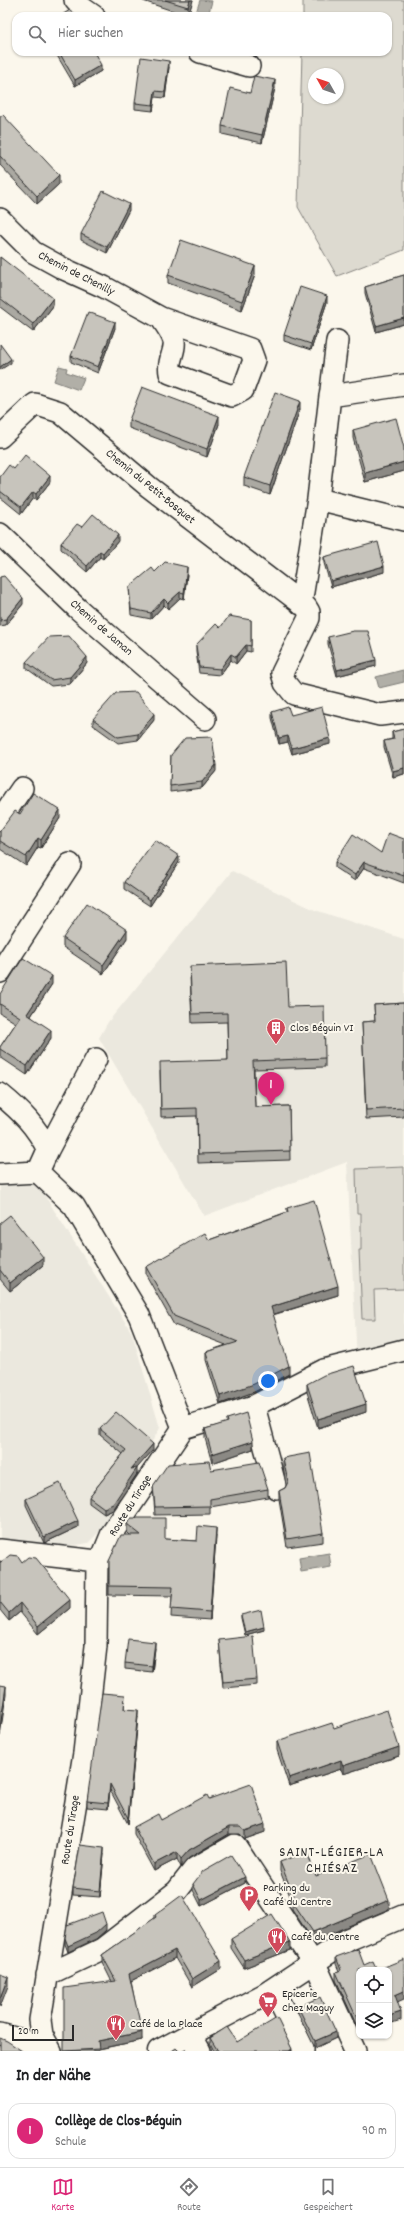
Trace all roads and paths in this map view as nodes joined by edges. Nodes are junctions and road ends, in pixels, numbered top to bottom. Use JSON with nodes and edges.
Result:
{"nodes":[{"id":1,"x":75,"y":0,"type":"edge"},
{"id":2,"x":88,"y":12,"type":"edge"},
{"id":3,"x":214,"y":56,"type":"edge"},
{"id":4,"x":248,"y":66,"type":"dead end"},
{"id":5,"x":0,"y":219,"type":"edge"},
{"id":6,"x":161,"y":318,"type":"junction"},
{"id":7,"x":337,"y":341,"type":"dead end"},
{"id":8,"x":404,"y":386,"type":"edge"},
{"id":9,"x":330,"y":398,"type":"junction"},
{"id":10,"x":0,"y":437,"type":"edge"},
{"id":11,"x":318,"y":499,"type":"junction"},
{"id":12,"x":404,"y":520,"type":"edge"},
{"id":13,"x":0,"y":534,"type":"edge"},
{"id":14,"x":301,"y":604,"type":"junction"},
{"id":15,"x":404,"y":712,"type":"edge"},
{"id":16,"x":205,"y":719,"type":"dead end"},
{"id":17,"x":22,"y":788,"type":"dead end"},
{"id":18,"x":0,"y":820,"type":"edge"},
{"id":19,"x":70,"y":864,"type":"dead end"},
{"id":20,"x":0,"y":972,"type":"edge"},
{"id":21,"x":96,"y":1060,"type":"dead end"},
{"id":22,"x":0,"y":1094,"type":"edge"},
{"id":23,"x":48,"y":1150,"type":"junction"},
{"id":24,"x":38,"y":1172,"type":"junction"},
{"id":25,"x":0,"y":1174,"type":"edge"},
{"id":26,"x":404,"y":1350,"type":"edge"},
{"id":27,"x":254,"y":1406,"type":"junction"},
{"id":28,"x":183,"y":1428,"type":"junction"},
{"id":29,"x":276,"y":1488,"type":"dead end"},
{"id":30,"x":0,"y":1550,"type":"edge"},
{"id":31,"x":97,"y":1561,"type":"junction"},
{"id":32,"x":404,"y":1916,"type":"edge"},
{"id":33,"x":313,"y":1962,"type":"junction"},
{"id":34,"x":48,"y":1975,"type":"junction"},
{"id":35,"x":273,"y":1990,"type":"junction"},
{"id":36,"x":0,"y":2034,"type":"edge"},
{"id":37,"x":195,"y":2043,"type":"edge"},
{"id":38,"x":49,"y":2049,"type":"edge"},
{"id":39,"x":159,"y":2051,"type":"edge"},
{"id":40,"x":303,"y":2051,"type":"edge"},
{"id":41,"x":355,"y":2051,"type":"edge"}],
"edges":[{"from":1,"to":2,"type":"street"},
{"from":3,"to":4,"type":"street"},
{"from":5,"to":6,"type":"street","name":"Chemin de Chenilly"},
{"from":6,"to":6,"type":"street","name":"Chemin de Chenilly"},
{"from":7,"to":9,"type":"street"},
{"from":8,"to":9,"type":"street"},
{"from":9,"to":11,"type":"street"},
{"from":10,"to":14,"type":"street","name":"Chemin du Petit-Bosquet"},
{"from":11,"to":12,"type":"street"},
{"from":11,"to":14,"type":"street"},
{"from":13,"to":16,"type":"street","name":"Chemin de Jaman"},
{"from":14,"to":15,"type":"street"},
{"from":17,"to":18,"type":"street"},
{"from":19,"to":20,"type":"street"},
{"from":21,"to":23,"type":"street"},
{"from":22,"to":23,"type":"street"},
{"from":23,"to":24,"type":"street"},
{"from":24,"to":25,"type":"street"},
{"from":24,"to":28,"type":"street"},
{"from":26,"to":27,"type":"street"},
{"from":27,"to":28,"type":"street"},
{"from":27,"to":29,"type":"street"},
{"from":28,"to":31,"type":"street","name":"Route du Tirage"},
{"from":30,"to":31,"type":"street"},
{"from":31,"to":34,"type":"street","name":"Route du Tirage"},
{"from":32,"to":33,"type":"main road"},
{"from":33,"to":34,"type":"street"},
{"from":33,"to":35,"type":"main road"},
{"from":33,"to":41,"type":"street"},
{"from":34,"to":38,"type":"street","name":"Route du Tirage"},
{"from":35,"to":37,"type":"main road"},
{"from":35,"to":40,"type":"street"},
{"from":36,"to":38,"type":"street"},
{"from":37,"to":39,"type":"main road"}]}
